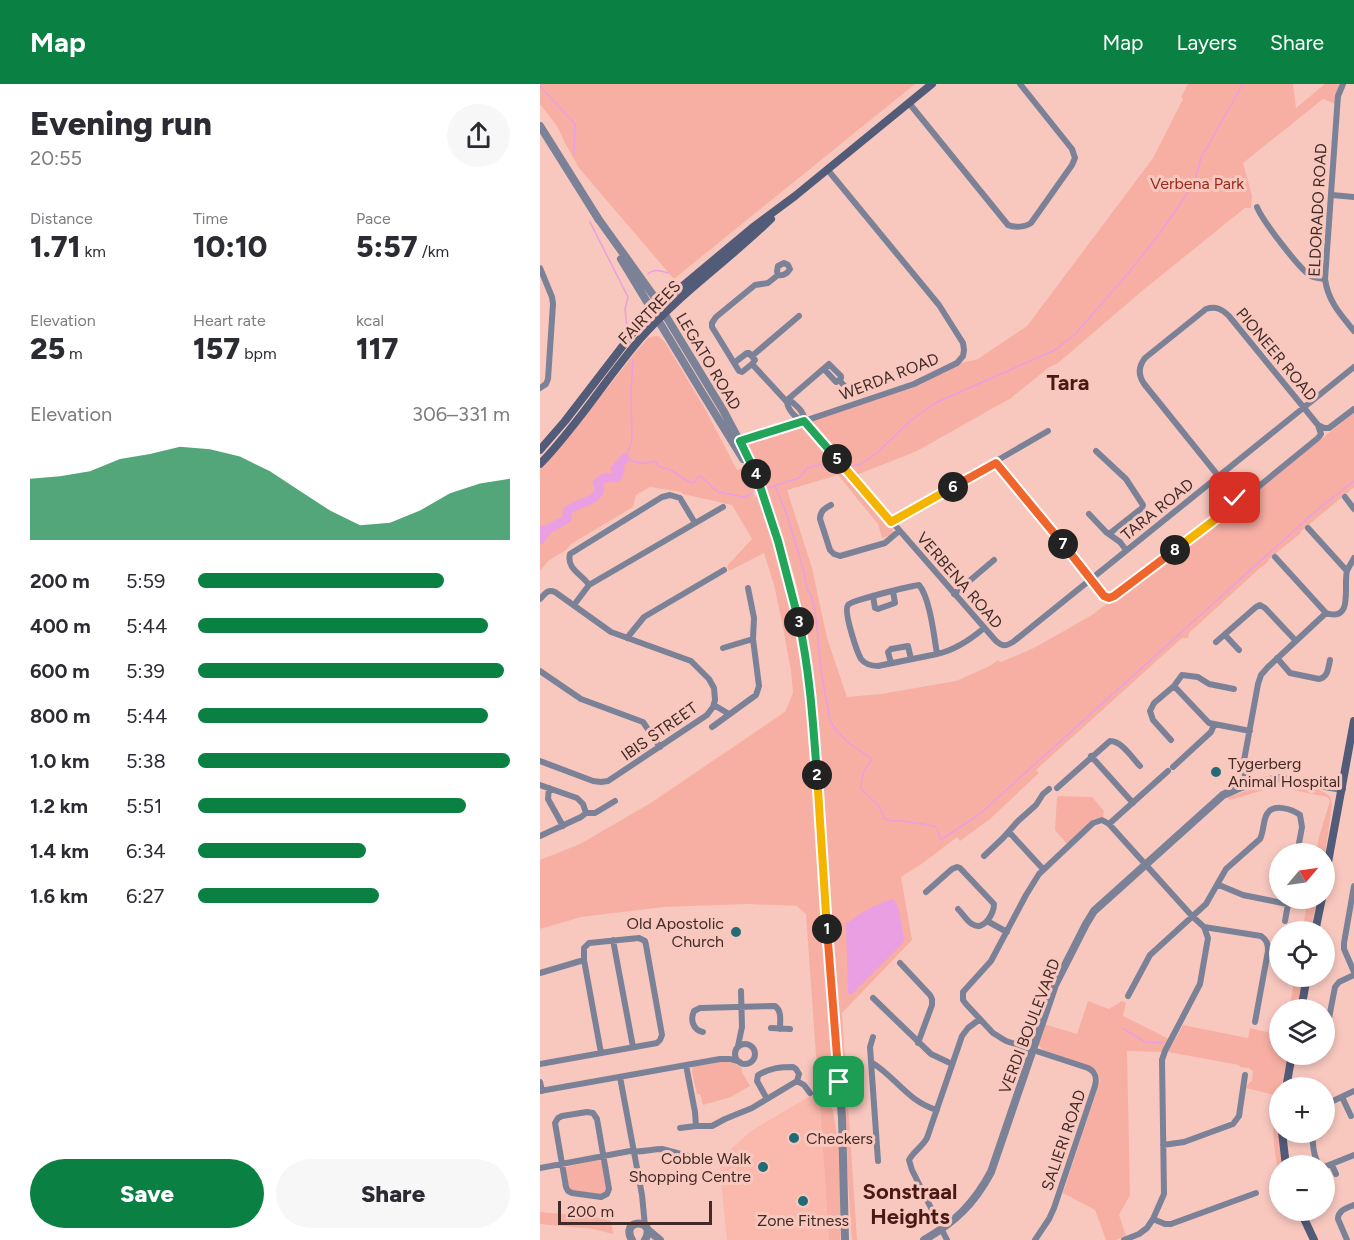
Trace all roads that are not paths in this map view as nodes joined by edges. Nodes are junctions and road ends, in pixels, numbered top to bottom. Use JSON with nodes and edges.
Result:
{"nodes":[{"id":1,"x":933,"y":84,"type":"edge"},
{"id":2,"x":1020,"y":84,"type":"edge"},
{"id":3,"x":1343,"y":84,"type":"edge"},
{"id":4,"x":909,"y":103,"type":"junction"},
{"id":5,"x":540,"y":126,"type":"edge"},
{"id":6,"x":828,"y":169,"type":"junction"},
{"id":7,"x":1332,"y":195,"type":"junction"},
{"id":8,"x":1354,"y":197,"type":"edge"},
{"id":9,"x":1257,"y":207,"type":"dead end"},
{"id":10,"x":540,"y":268,"type":"edge"},
{"id":11,"x":778,"y":275,"type":"dead end"},
{"id":12,"x":1325,"y":279,"type":"junction"},
{"id":13,"x":659,"y":313,"type":"junction"},
{"id":14,"x":799,"y":316,"type":"dead end"},
{"id":15,"x":1354,"y":331,"type":"edge"},
{"id":16,"x":752,"y":356,"type":"junction"},
{"id":17,"x":734,"y":363,"type":"junction"},
{"id":18,"x":753,"y":364,"type":"junction"},
{"id":19,"x":1354,"y":367,"type":"edge"},
{"id":20,"x":540,"y":388,"type":"edge"},
{"id":21,"x":852,"y":394,"type":"dead end"},
{"id":22,"x":786,"y":401,"type":"junction"},
{"id":23,"x":1304,"y":407,"type":"junction"},
{"id":24,"x":1354,"y":409,"type":"edge"},
{"id":25,"x":804,"y":421,"type":"junction"},
{"id":26,"x":1318,"y":425,"type":"junction"},
{"id":27,"x":1048,"y":431,"type":"dead end"},
{"id":28,"x":737,"y":443,"type":"junction"},
{"id":29,"x":540,"y":450,"type":"edge"},
{"id":30,"x":1096,"y":451,"type":"dead end"},
{"id":31,"x":996,"y":463,"type":"junction"},
{"id":32,"x":540,"y":464,"type":"edge"},
{"id":33,"x":1219,"y":476,"type":"junction"},
{"id":34,"x":1232,"y":493,"type":"junction"},
{"id":35,"x":1345,"y":497,"type":"dead end"},
{"id":36,"x":831,"y":505,"type":"dead end"},
{"id":37,"x":723,"y":507,"type":"dead end"},
{"id":38,"x":1354,"y":509,"type":"edge"},
{"id":39,"x":1089,"y":514,"type":"dead end"},
{"id":40,"x":891,"y":522,"type":"junction"},
{"id":41,"x":695,"y":523,"type":"junction"},
{"id":42,"x":1308,"y":528,"type":"dead end"},
{"id":43,"x":899,"y":531,"type":"junction"},
{"id":44,"x":1109,"y":534,"type":"junction"},
{"id":45,"x":1126,"y":550,"type":"junction"},
{"id":46,"x":1275,"y":557,"type":"dead end"},
{"id":47,"x":1354,"y":558,"type":"edge"},
{"id":48,"x":994,"y":560,"type":"dead end"},
{"id":49,"x":724,"y":570,"type":"dead end"},
{"id":50,"x":1347,"y":571,"type":"junction"},
{"id":51,"x":1091,"y":579,"type":"junction"},
{"id":52,"x":589,"y":585,"type":"junction"},
{"id":53,"x":748,"y":588,"type":"dead end"},
{"id":54,"x":893,"y":591,"type":"junction"},
{"id":55,"x":954,"y":594,"type":"junction"},
{"id":56,"x":873,"y":596,"type":"junction"},
{"id":57,"x":540,"y":600,"type":"edge"},
{"id":58,"x":574,"y":606,"type":"junction"},
{"id":59,"x":1326,"y":613,"type":"junction"},
{"id":60,"x":984,"y":628,"type":"junction"},
{"id":61,"x":1225,"y":635,"type":"junction"},
{"id":62,"x":627,"y":638,"type":"junction"},
{"id":63,"x":753,"y":639,"type":"junction"},
{"id":64,"x":1296,"y":641,"type":"junction"},
{"id":65,"x":1216,"y":642,"type":"dead end"},
{"id":66,"x":1002,"y":646,"type":"joint"},
{"id":67,"x":723,"y":648,"type":"dead end"},
{"id":68,"x":1239,"y":650,"type":"dead end"},
{"id":69,"x":938,"y":654,"type":"junction"},
{"id":70,"x":1276,"y":658,"type":"junction"},
{"id":71,"x":911,"y":659,"type":"junction"},
{"id":72,"x":1330,"y":660,"type":"dead end"},
{"id":73,"x":891,"y":663,"type":"junction"},
{"id":74,"x":540,"y":671,"type":"edge"},
{"id":75,"x":1174,"y":686,"type":"junction"},
{"id":76,"x":1234,"y":688,"type":"dead end"},
{"id":77,"x":714,"y":705,"type":"junction"},
{"id":78,"x":729,"y":714,"type":"junction"},
{"id":79,"x":1354,"y":721,"type":"edge"},
{"id":80,"x":1214,"y":725,"type":"junction"},
{"id":81,"x":712,"y":727,"type":"dead end"},
{"id":82,"x":1250,"y":731,"type":"junction"},
{"id":83,"x":1171,"y":740,"type":"dead end"},
{"id":84,"x":660,"y":747,"type":"junction"},
{"id":85,"x":1091,"y":756,"type":"junction"},
{"id":86,"x":540,"y":761,"type":"edge"},
{"id":87,"x":1140,"y":766,"type":"dead end"},
{"id":88,"x":540,"y":785,"type":"edge"},
{"id":89,"x":1247,"y":785,"type":"junction"},
{"id":90,"x":549,"y":788,"type":"junction"},
{"id":91,"x":1057,"y":788,"type":"dead end"},
{"id":92,"x":1049,"y":789,"type":"dead end"},
{"id":93,"x":1342,"y":789,"type":"junction"},
{"id":94,"x":615,"y":801,"type":"dead end"},
{"id":95,"x":1133,"y":802,"type":"junction"},
{"id":96,"x":586,"y":813,"type":"junction"},
{"id":97,"x":1109,"y":824,"type":"junction"},
{"id":98,"x":563,"y":826,"type":"junction"},
{"id":99,"x":1009,"y":832,"type":"junction"},
{"id":100,"x":540,"y":836,"type":"edge"},
{"id":101,"x":1299,"y":843,"type":"edge"},
{"id":102,"x":1332,"y":843,"type":"edge"},
{"id":103,"x":984,"y":856,"type":"dead end"},
{"id":104,"x":1145,"y":864,"type":"junction"},
{"id":105,"x":1043,"y":869,"type":"junction"},
{"id":106,"x":1219,"y":885,"type":"junction"},
{"id":107,"x":1354,"y":888,"type":"edge"},
{"id":108,"x":926,"y":892,"type":"dead end"},
{"id":109,"x":1269,"y":899,"type":"edge"},
{"id":110,"x":958,"y":909,"type":"dead end"},
{"id":111,"x":1287,"y":909,"type":"edge"},
{"id":112,"x":1192,"y":916,"type":"junction"},
{"id":113,"x":987,"y":921,"type":"junction"},
{"id":114,"x":1285,"y":921,"type":"dead end"},
{"id":115,"x":1204,"y":927,"type":"junction"},
{"id":116,"x":1218,"y":929,"type":"junction"},
{"id":117,"x":1007,"y":932,"type":"junction"},
{"id":118,"x":1208,"y":938,"type":"junction"},
{"id":119,"x":613,"y":940,"type":"junction"},
{"id":120,"x":584,"y":960,"type":"junction"},
{"id":121,"x":900,"y":963,"type":"dead end"},
{"id":122,"x":540,"y":973,"type":"edge"},
{"id":123,"x":1354,"y":974,"type":"edge"},
{"id":124,"x":741,"y":991,"type":"dead end"},
{"id":125,"x":1128,"y":996,"type":"dead end"},
{"id":126,"x":873,"y":998,"type":"dead end"},
{"id":127,"x":1333,"y":999,"type":"edge"},
{"id":128,"x":742,"y":1007,"type":"junction"},
{"id":129,"x":980,"y":1019,"type":"junction"},
{"id":130,"x":1255,"y":1022,"type":"dead end"},
{"id":131,"x":742,"y":1027,"type":"junction"},
{"id":132,"x":771,"y":1028,"type":"dead end"},
{"id":133,"x":780,"y":1029,"type":"junction"},
{"id":134,"x":790,"y":1029,"type":"dead end"},
{"id":135,"x":703,"y":1032,"type":"dead end"},
{"id":136,"x":873,"y":1037,"type":"dead end"},
{"id":137,"x":918,"y":1043,"type":"junction"},
{"id":138,"x":749,"y":1044,"type":"junction"},
{"id":139,"x":633,"y":1047,"type":"junction"},
{"id":140,"x":737,"y":1048,"type":"junction"},
{"id":141,"x":1033,"y":1049,"type":"junction"},
{"id":142,"x":601,"y":1053,"type":"junction"},
{"id":143,"x":720,"y":1059,"type":"junction"},
{"id":144,"x":740,"y":1062,"type":"junction"},
{"id":145,"x":871,"y":1062,"type":"junction"},
{"id":146,"x":540,"y":1064,"type":"edge"},
{"id":147,"x":952,"y":1064,"type":"junction"},
{"id":148,"x":686,"y":1065,"type":"junction"},
{"id":149,"x":1245,"y":1075,"type":"dead end"},
{"id":150,"x":620,"y":1077,"type":"junction"},
{"id":151,"x":797,"y":1081,"type":"junction"},
{"id":152,"x":540,"y":1082,"type":"edge"},
{"id":153,"x":541,"y":1091,"type":"edge"},
{"id":154,"x":1354,"y":1091,"type":"edge"},
{"id":155,"x":810,"y":1093,"type":"dead end"},
{"id":156,"x":1342,"y":1097,"type":"junction"},
{"id":157,"x":767,"y":1099,"type":"junction"},
{"id":158,"x":1335,"y":1100,"type":"edge"},
{"id":159,"x":937,"y":1110,"type":"junction"},
{"id":160,"x":1351,"y":1116,"type":"dead end"},
{"id":161,"x":696,"y":1126,"type":"junction"},
{"id":162,"x":680,"y":1128,"type":"dead end"},
{"id":163,"x":1163,"y":1144,"type":"junction"},
{"id":164,"x":634,"y":1152,"type":"junction"},
{"id":165,"x":1354,"y":1155,"type":"edge"},
{"id":166,"x":603,"y":1157,"type":"junction"},
{"id":167,"x":692,"y":1157,"type":"dead end"},
{"id":168,"x":878,"y":1161,"type":"dead end"},
{"id":169,"x":561,"y":1164,"type":"junction"},
{"id":170,"x":1335,"y":1164,"type":"edge"},
{"id":171,"x":540,"y":1168,"type":"edge"},
{"id":172,"x":844,"y":1179,"type":"junction"},
{"id":173,"x":1256,"y":1193,"type":"dead end"},
{"id":174,"x":1354,"y":1205,"type":"edge"},
{"id":175,"x":643,"y":1208,"type":"junction"},
{"id":176,"x":1153,"y":1219,"type":"junction"},
{"id":177,"x":1305,"y":1221,"type":"edge"},
{"id":178,"x":634,"y":1224,"type":"junction"},
{"id":179,"x":647,"y":1228,"type":"junction"},
{"id":180,"x":942,"y":1229,"type":"junction"},
{"id":181,"x":631,"y":1240,"type":"edge"},
{"id":182,"x":645,"y":1240,"type":"edge"},
{"id":183,"x":660,"y":1240,"type":"edge"},
{"id":184,"x":843,"y":1240,"type":"edge"},
{"id":185,"x":851,"y":1240,"type":"edge"},
{"id":186,"x":924,"y":1240,"type":"edge"},
{"id":187,"x":947,"y":1240,"type":"edge"},
{"id":188,"x":1035,"y":1240,"type":"edge"},
{"id":189,"x":1124,"y":1240,"type":"edge"},
{"id":190,"x":1314,"y":1240,"type":"edge"},
{"id":191,"x":1347,"y":1240,"type":"edge"}],
"edges":[{"from":1,"to":4,"type":"main road","name":"FAIRTREES"},
{"from":2,"to":4,"type":"street"},
{"from":3,"to":7,"type":"street","name":"ELDORADO ROAD"},
{"from":4,"to":6,"type":"main road","name":"FAIRTREES"},
{"from":5,"to":13,"type":"street","name":"LEGATO ROAD"},
{"from":6,"to":13,"type":"main road","name":"FAIRTREES"},
{"from":6,"to":25,"type":"street","name":"WERDA ROAD"},
{"from":7,"to":8,"type":"street"},
{"from":7,"to":12,"type":"street","name":"ELDORADO ROAD"},
{"from":9,"to":12,"type":"street"},
{"from":10,"to":20,"type":"street"},
{"from":11,"to":17,"type":"street"},
{"from":12,"to":15,"type":"street","name":"ELDORADO ROAD"},
{"from":13,"to":28,"type":"street","name":"LEGATO ROAD"},
{"from":13,"to":29,"type":"main road","name":"FAIRTREES"},
{"from":13,"to":32,"type":"main road","name":"FAIRTREES"},
{"from":14,"to":16,"type":"street"},
{"from":16,"to":17,"type":"street"},
{"from":16,"to":18,"type":"street"},
{"from":17,"to":18,"type":"street"},
{"from":18,"to":22,"type":"street","name":"VERBENA ROAD"},
{"from":19,"to":23,"type":"street","name":"TARA ROAD"},
{"from":21,"to":22,"type":"street"},
{"from":22,"to":25,"type":"street","name":"VERBENA ROAD"},
{"from":23,"to":26,"type":"street","name":"PIONEER ROAD"},
{"from":23,"to":33,"type":"street","name":"TARA ROAD"},
{"from":23,"to":33,"type":"street","name":"PIONEER ROAD"},
{"from":24,"to":26,"type":"street"},
{"from":25,"to":28,"type":"street","name":"WERDA ROAD"},
{"from":25,"to":40,"type":"street","name":"VERBENA ROAD"},
{"from":26,"to":34,"type":"street"},
{"from":27,"to":31,"type":"street"},
{"from":28,"to":172,"type":"street","name":"LEGATO ROAD"},
{"from":30,"to":44,"type":"street"},
{"from":31,"to":40,"type":"street"},
{"from":31,"to":51,"type":"street"},
{"from":33,"to":34,"type":"street","name":"PIONEER ROAD"},
{"from":33,"to":45,"type":"street","name":"TARA ROAD"},
{"from":34,"to":51,"type":"street"},
{"from":35,"to":38,"type":"street"},
{"from":36,"to":43,"type":"street"},
{"from":37,"to":41,"type":"street"},
{"from":39,"to":44,"type":"street"},
{"from":40,"to":43,"type":"street","name":"VERBENA ROAD"},
{"from":41,"to":52,"type":"street"},
{"from":41,"to":52,"type":"street"},
{"from":42,"to":50,"type":"street"},
{"from":43,"to":55,"type":"street","name":"VERBENA ROAD"},
{"from":44,"to":45,"type":"street"},
{"from":45,"to":51,"type":"street","name":"TARA ROAD"},
{"from":46,"to":59,"type":"street"},
{"from":47,"to":50,"type":"street"},
{"from":48,"to":55,"type":"street"},
{"from":49,"to":62,"type":"street"},
{"from":50,"to":59,"type":"street"},
{"from":51,"to":66,"type":"street","name":"TARA ROAD"},
{"from":52,"to":58,"type":"street"},
{"from":53,"to":63,"type":"street"},
{"from":54,"to":56,"type":"street"},
{"from":54,"to":56,"type":"street"},
{"from":54,"to":69,"type":"street"},
{"from":55,"to":60,"type":"street","name":"VERBENA ROAD"},
{"from":56,"to":73,"type":"street"},
{"from":57,"to":58,"type":"street","name":"IBIS STREET"},
{"from":58,"to":62,"type":"street","name":"IBIS STREET"},
{"from":59,"to":64,"type":"street"},
{"from":60,"to":66,"type":"street","name":"VERBENA ROAD"},
{"from":60,"to":69,"type":"street"},
{"from":61,"to":64,"type":"street"},
{"from":61,"to":65,"type":"street"},
{"from":61,"to":68,"type":"street"},
{"from":62,"to":77,"type":"street","name":"IBIS STREET"},
{"from":63,"to":67,"type":"street"},
{"from":63,"to":78,"type":"street"},
{"from":64,"to":70,"type":"street"},
{"from":69,"to":71,"type":"street"},
{"from":70,"to":72,"type":"street"},
{"from":70,"to":82,"type":"street"},
{"from":71,"to":73,"type":"street"},
{"from":71,"to":73,"type":"street"},
{"from":74,"to":84,"type":"street"},
{"from":75,"to":76,"type":"street"},
{"from":75,"to":80,"type":"street"},
{"from":75,"to":83,"type":"street"},
{"from":77,"to":78,"type":"street"},
{"from":77,"to":84,"type":"street","name":"IBIS STREET"},
{"from":78,"to":81,"type":"street"},
{"from":79,"to":93,"type":"main road"},
{"from":80,"to":82,"type":"street"},
{"from":80,"to":95,"type":"street"},
{"from":82,"to":89,"type":"street"},
{"from":84,"to":86,"type":"street","name":"IBIS STREET"},
{"from":85,"to":87,"type":"street"},
{"from":85,"to":91,"type":"street"},
{"from":85,"to":95,"type":"street"},
{"from":88,"to":90,"type":"street"},
{"from":89,"to":93,"type":"street","name":"VERDI BOULEVARD"},
{"from":89,"to":104,"type":"street","name":"VERDI BOULEVARD"},
{"from":90,"to":96,"type":"street"},
{"from":90,"to":98,"type":"street"},
{"from":92,"to":99,"type":"street"},
{"from":93,"to":102,"type":"main road"},
{"from":94,"to":96,"type":"street"},
{"from":95,"to":97,"type":"street"},
{"from":96,"to":98,"type":"street"},
{"from":97,"to":104,"type":"street"},
{"from":97,"to":105,"type":"street"},
{"from":98,"to":100,"type":"street"},
{"from":99,"to":103,"type":"street"},
{"from":99,"to":105,"type":"street"},
{"from":101,"to":106,"type":"street"},
{"from":104,"to":112,"type":"street"},
{"from":104,"to":141,"type":"street","name":"VERDI BOULEVARD"},
{"from":105,"to":117,"type":"street"},
{"from":106,"to":109,"type":"street"},
{"from":106,"to":112,"type":"street"},
{"from":107,"to":123,"type":"street"},
{"from":108,"to":113,"type":"street"},
{"from":110,"to":113,"type":"street"},
{"from":111,"to":114,"type":"street"},
{"from":112,"to":115,"type":"street"},
{"from":112,"to":125,"type":"street"},
{"from":113,"to":117,"type":"street"},
{"from":115,"to":116,"type":"street"},
{"from":115,"to":118,"type":"street"},
{"from":116,"to":118,"type":"street"},
{"from":116,"to":130,"type":"street"},
{"from":117,"to":129,"type":"street"},
{"from":118,"to":163,"type":"street"},
{"from":119,"to":120,"type":"street"},
{"from":119,"to":139,"type":"street"},
{"from":119,"to":139,"type":"street"},
{"from":120,"to":122,"type":"street"},
{"from":120,"to":142,"type":"street"},
{"from":121,"to":137,"type":"street"},
{"from":123,"to":127,"type":"street"},
{"from":124,"to":128,"type":"street"},
{"from":126,"to":137,"type":"street"},
{"from":128,"to":131,"type":"street"},
{"from":128,"to":133,"type":"street"},
{"from":128,"to":135,"type":"street"},
{"from":129,"to":141,"type":"street"},
{"from":129,"to":147,"type":"street"},
{"from":131,"to":138,"type":"street"},
{"from":131,"to":140,"type":"street"},
{"from":132,"to":133,"type":"street"},
{"from":133,"to":134,"type":"street"},
{"from":136,"to":145,"type":"street"},
{"from":137,"to":147,"type":"street"},
{"from":138,"to":140,"type":"street"},
{"from":138,"to":144,"type":"street"},
{"from":139,"to":142,"type":"street"},
{"from":140,"to":143,"type":"street"},
{"from":140,"to":144,"type":"street"},
{"from":141,"to":180,"type":"street","name":"VERDI BOULEVARD"},
{"from":141,"to":188,"type":"street","name":"SALIERI ROAD"},
{"from":142,"to":146,"type":"street"},
{"from":143,"to":144,"type":"street"},
{"from":143,"to":148,"type":"street"},
{"from":145,"to":159,"type":"street"},
{"from":145,"to":168,"type":"street"},
{"from":147,"to":159,"type":"street"},
{"from":148,"to":150,"type":"street"},
{"from":148,"to":161,"type":"street"},
{"from":149,"to":163,"type":"street"},
{"from":150,"to":153,"type":"street"},
{"from":150,"to":164,"type":"street"},
{"from":151,"to":155,"type":"street"},
{"from":151,"to":157,"type":"street"},
{"from":151,"to":157,"type":"street"},
{"from":152,"to":153,"type":"street"},
{"from":154,"to":156,"type":"street"},
{"from":156,"to":158,"type":"street"},
{"from":156,"to":160,"type":"street"},
{"from":157,"to":161,"type":"street"},
{"from":159,"to":180,"type":"street"},
{"from":161,"to":162,"type":"street"},
{"from":163,"to":176,"type":"street"},
{"from":164,"to":166,"type":"street"},
{"from":164,"to":167,"type":"street"},
{"from":164,"to":175,"type":"street"},
{"from":165,"to":170,"type":"street"},
{"from":166,"to":169,"type":"street"},
{"from":166,"to":169,"type":"street"},
{"from":166,"to":169,"type":"street"},
{"from":169,"to":171,"type":"street"},
{"from":172,"to":184,"type":"street","name":"LEGATO ROAD"},
{"from":172,"to":185,"type":"street","name":"LEGATO ROAD"},
{"from":173,"to":176,"type":"street"},
{"from":174,"to":191,"type":"street"},
{"from":175,"to":178,"type":"street"},
{"from":175,"to":179,"type":"street"},
{"from":176,"to":189,"type":"street"},
{"from":177,"to":190,"type":"main road"},
{"from":178,"to":179,"type":"street"},
{"from":178,"to":181,"type":"street"},
{"from":179,"to":182,"type":"street"},
{"from":179,"to":183,"type":"street"},
{"from":180,"to":186,"type":"street","name":"VERDI BOULEVARD"},
{"from":180,"to":187,"type":"street"}]}
